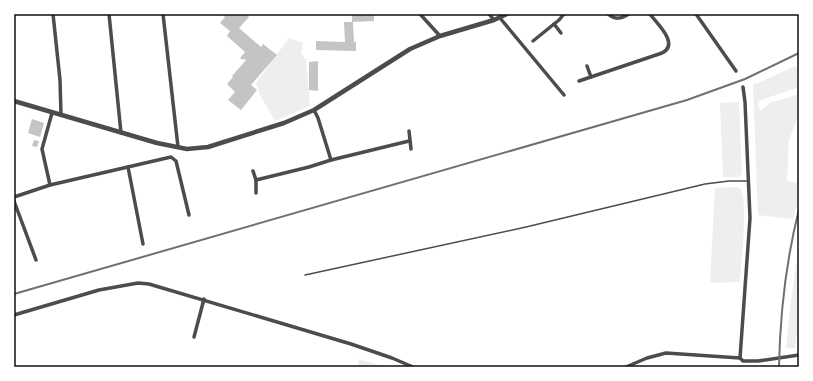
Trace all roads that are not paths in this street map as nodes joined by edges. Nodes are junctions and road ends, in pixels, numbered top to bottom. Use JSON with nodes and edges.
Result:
{"nodes":[{"id":1,"x":53,"y":14,"type":"edge"},
{"id":2,"x":109,"y":14,"type":"edge"},
{"id":3,"x":163,"y":14,"type":"edge"},
{"id":4,"x":420,"y":14,"type":"edge"},
{"id":5,"x":489,"y":14,"type":"edge"},
{"id":6,"x":507,"y":14,"type":"edge"},
{"id":7,"x":564,"y":14,"type":"edge"},
{"id":8,"x":608,"y":14,"type":"edge"},
{"id":9,"x":628,"y":14,"type":"edge"},
{"id":10,"x":650,"y":14,"type":"edge"},
{"id":11,"x":696,"y":14,"type":"edge"},
{"id":12,"x":500,"y":18,"type":"junction"},
{"id":13,"x":494,"y":20,"type":"junction"},
{"id":14,"x":554,"y":24,"type":"junction"},
{"id":15,"x":562,"y":33,"type":"dead end"},
{"id":16,"x":440,"y":36,"type":"junction"},
{"id":17,"x":534,"y":41,"type":"dead end"},
{"id":18,"x":587,"y":66,"type":"dead end"},
{"id":19,"x":736,"y":71,"type":"dead end"},
{"id":20,"x":591,"y":77,"type":"junction"},
{"id":21,"x":579,"y":81,"type":"dead end"},
{"id":22,"x":743,"y":87,"type":"dead end"},
{"id":23,"x":564,"y":95,"type":"dead end"},
{"id":24,"x":14,"y":101,"type":"edge"},
{"id":25,"x":314,"y":110,"type":"junction"},
{"id":26,"x":52,"y":113,"type":"junction"},
{"id":27,"x":61,"y":115,"type":"junction"},
{"id":28,"x":409,"y":131,"type":"dead end"},
{"id":29,"x":121,"y":133,"type":"junction"},
{"id":30,"x":410,"y":141,"type":"junction"},
{"id":31,"x":178,"y":147,"type":"junction"},
{"id":32,"x":411,"y":149,"type":"dead end"},
{"id":33,"x":331,"y":160,"type":"junction"},
{"id":34,"x":128,"y":167,"type":"junction"},
{"id":35,"x":253,"y":171,"type":"dead end"},
{"id":36,"x":256,"y":180,"type":"junction"},
{"id":37,"x":749,"y":181,"type":"junction"},
{"id":38,"x":50,"y":185,"type":"junction"},
{"id":39,"x":256,"y":192,"type":"dead end"},
{"id":40,"x":14,"y":197,"type":"edge"},
{"id":41,"x":14,"y":201,"type":"edge"},
{"id":42,"x":189,"y":215,"type":"dead end"},
{"id":43,"x":143,"y":244,"type":"dead end"},
{"id":44,"x":36,"y":260,"type":"dead end"},
{"id":45,"x":305,"y":275,"type":"dead end"},
{"id":46,"x":204,"y":299,"type":"junction"},
{"id":47,"x":14,"y":315,"type":"edge"},
{"id":48,"x":194,"y":337,"type":"dead end"},
{"id":49,"x":799,"y":355,"type":"edge"},
{"id":50,"x":740,"y":358,"type":"junction"},
{"id":51,"x":413,"y":367,"type":"edge"},
{"id":52,"x":626,"y":367,"type":"edge"}],
"edges":[{"from":1,"to":27,"type":"street"},
{"from":2,"to":29,"type":"street"},
{"from":3,"to":31,"type":"street"},
{"from":4,"to":16,"type":"street"},
{"from":5,"to":13,"type":"street"},
{"from":6,"to":12,"type":"street"},
{"from":7,"to":14,"type":"street"},
{"from":8,"to":9,"type":"street"},
{"from":10,"to":20,"type":"street"},
{"from":11,"to":19,"type":"street"},
{"from":12,"to":13,"type":"street"},
{"from":12,"to":23,"type":"street"},
{"from":13,"to":16,"type":"street"},
{"from":14,"to":15,"type":"street"},
{"from":14,"to":17,"type":"street"},
{"from":16,"to":25,"type":"street"},
{"from":18,"to":20,"type":"street"},
{"from":20,"to":21,"type":"street"},
{"from":22,"to":37,"type":"street"},
{"from":24,"to":26,"type":"street"},
{"from":25,"to":31,"type":"street"},
{"from":25,"to":33,"type":"street"},
{"from":26,"to":27,"type":"street"},
{"from":26,"to":38,"type":"street"},
{"from":27,"to":29,"type":"street"},
{"from":28,"to":30,"type":"street"},
{"from":29,"to":31,"type":"street"},
{"from":30,"to":32,"type":"street"},
{"from":30,"to":33,"type":"street"},
{"from":33,"to":36,"type":"street"},
{"from":34,"to":38,"type":"street"},
{"from":34,"to":42,"type":"street"},
{"from":34,"to":43,"type":"street"},
{"from":35,"to":36,"type":"street"},
{"from":36,"to":39,"type":"street"},
{"from":37,"to":45,"type":"lane"},
{"from":37,"to":50,"type":"street"},
{"from":38,"to":40,"type":"street"},
{"from":41,"to":44,"type":"street"},
{"from":46,"to":47,"type":"street"},
{"from":46,"to":48,"type":"street"},
{"from":46,"to":51,"type":"street"},
{"from":49,"to":50,"type":"street"},
{"from":50,"to":52,"type":"street"}]}
